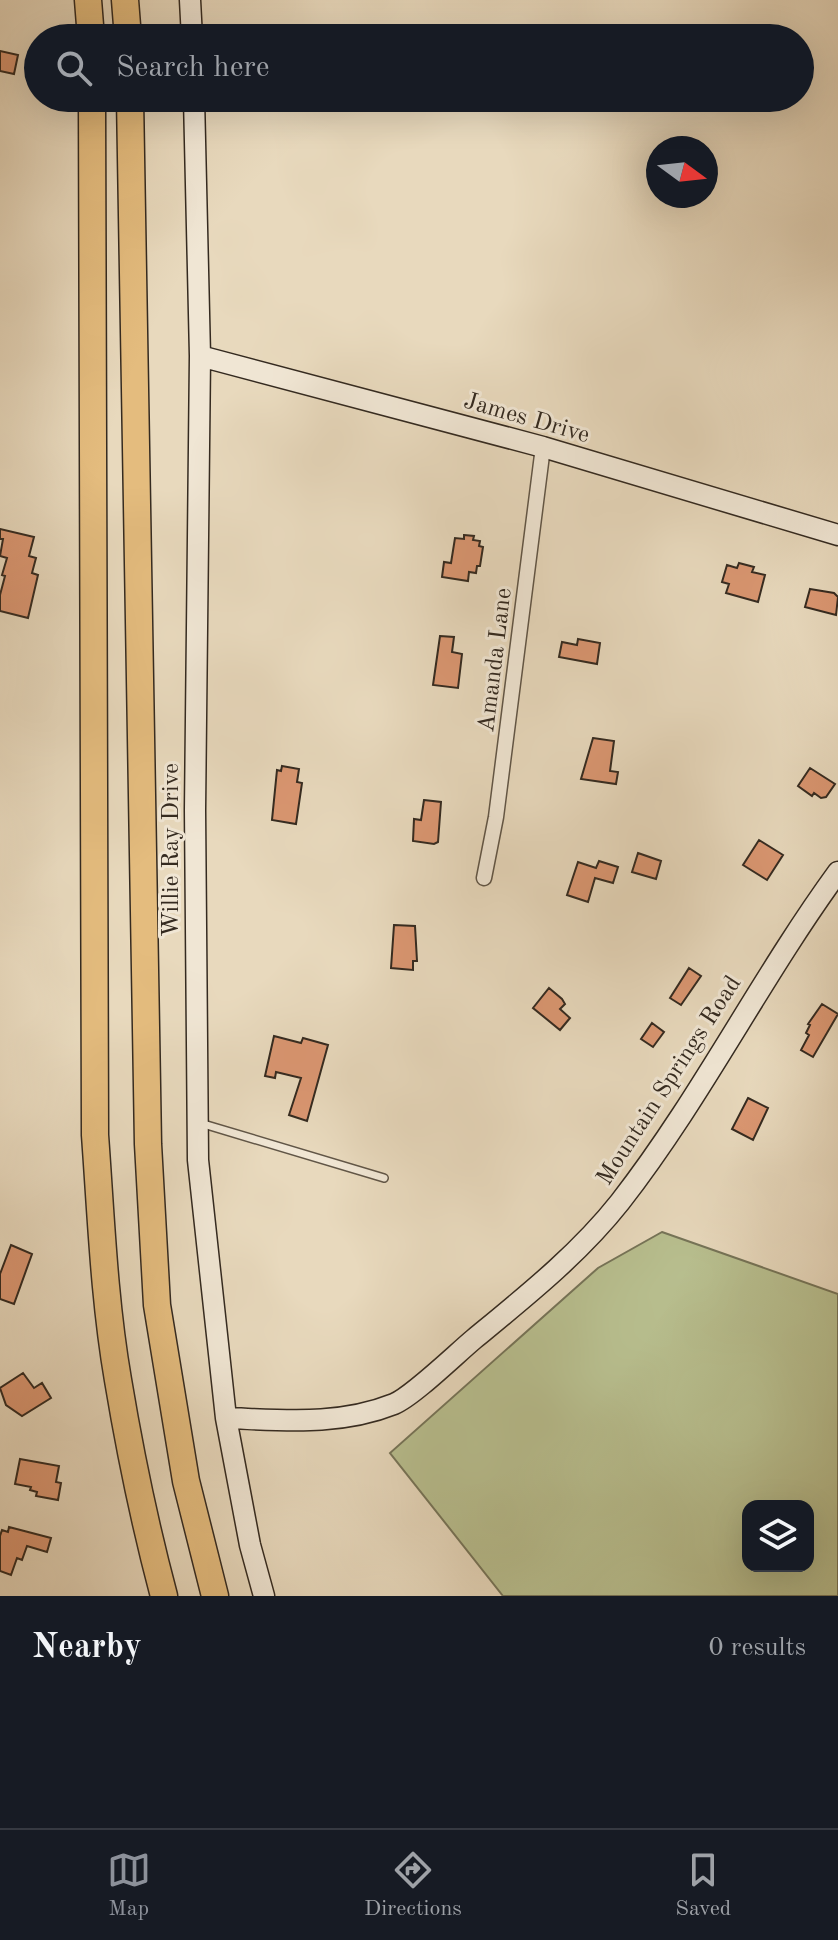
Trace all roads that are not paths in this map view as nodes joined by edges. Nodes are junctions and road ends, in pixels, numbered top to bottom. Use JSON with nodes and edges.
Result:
{"nodes":[{"id":1,"x":88,"y":0,"type":"edge"},
{"id":2,"x":125,"y":0,"type":"edge"},
{"id":3,"x":190,"y":0,"type":"edge"},
{"id":4,"x":90,"y":24,"type":"edge"},
{"id":5,"x":127,"y":24,"type":"edge"},
{"id":6,"x":191,"y":24,"type":"edge"},
{"id":7,"x":92,"y":112,"type":"edge"},
{"id":8,"x":130,"y":112,"type":"edge"},
{"id":9,"x":194,"y":112,"type":"edge"},
{"id":10,"x":200,"y":356,"type":"junction"},
{"id":11,"x":543,"y":447,"type":"junction"},
{"id":12,"x":838,"y":535,"type":"edge"},
{"id":13,"x":838,"y":872,"type":"edge"},
{"id":14,"x":484,"y":878,"type":"dead end"},
{"id":15,"x":198,"y":1122,"type":"junction"},
{"id":16,"x":384,"y":1178,"type":"dead end"},
{"id":17,"x":226,"y":1418,"type":"junction"},
{"id":18,"x":164,"y":1596,"type":"edge"},
{"id":19,"x":215,"y":1596,"type":"edge"},
{"id":20,"x":264,"y":1596,"type":"edge"}],
"edges":[{"from":1,"to":4,"type":"highway"},
{"from":2,"to":5,"type":"highway"},
{"from":3,"to":6,"type":"street"},
{"from":7,"to":18,"type":"highway"},
{"from":8,"to":19,"type":"highway"},
{"from":9,"to":10,"type":"street","name":"Willie Ray Drive"},
{"from":10,"to":11,"type":"street","name":"James Drive"},
{"from":10,"to":15,"type":"street","name":"Willie Ray Drive"},
{"from":11,"to":12,"type":"street","name":"James Drive"},
{"from":11,"to":14,"type":"street","name":"Amanda Lane"},
{"from":13,"to":17,"type":"street","name":"Mountain Springs Road"},
{"from":15,"to":16,"type":"lane"},
{"from":15,"to":17,"type":"street","name":"Willie Ray Drive"},
{"from":17,"to":20,"type":"street","name":"Willie Ray Drive"}]}
